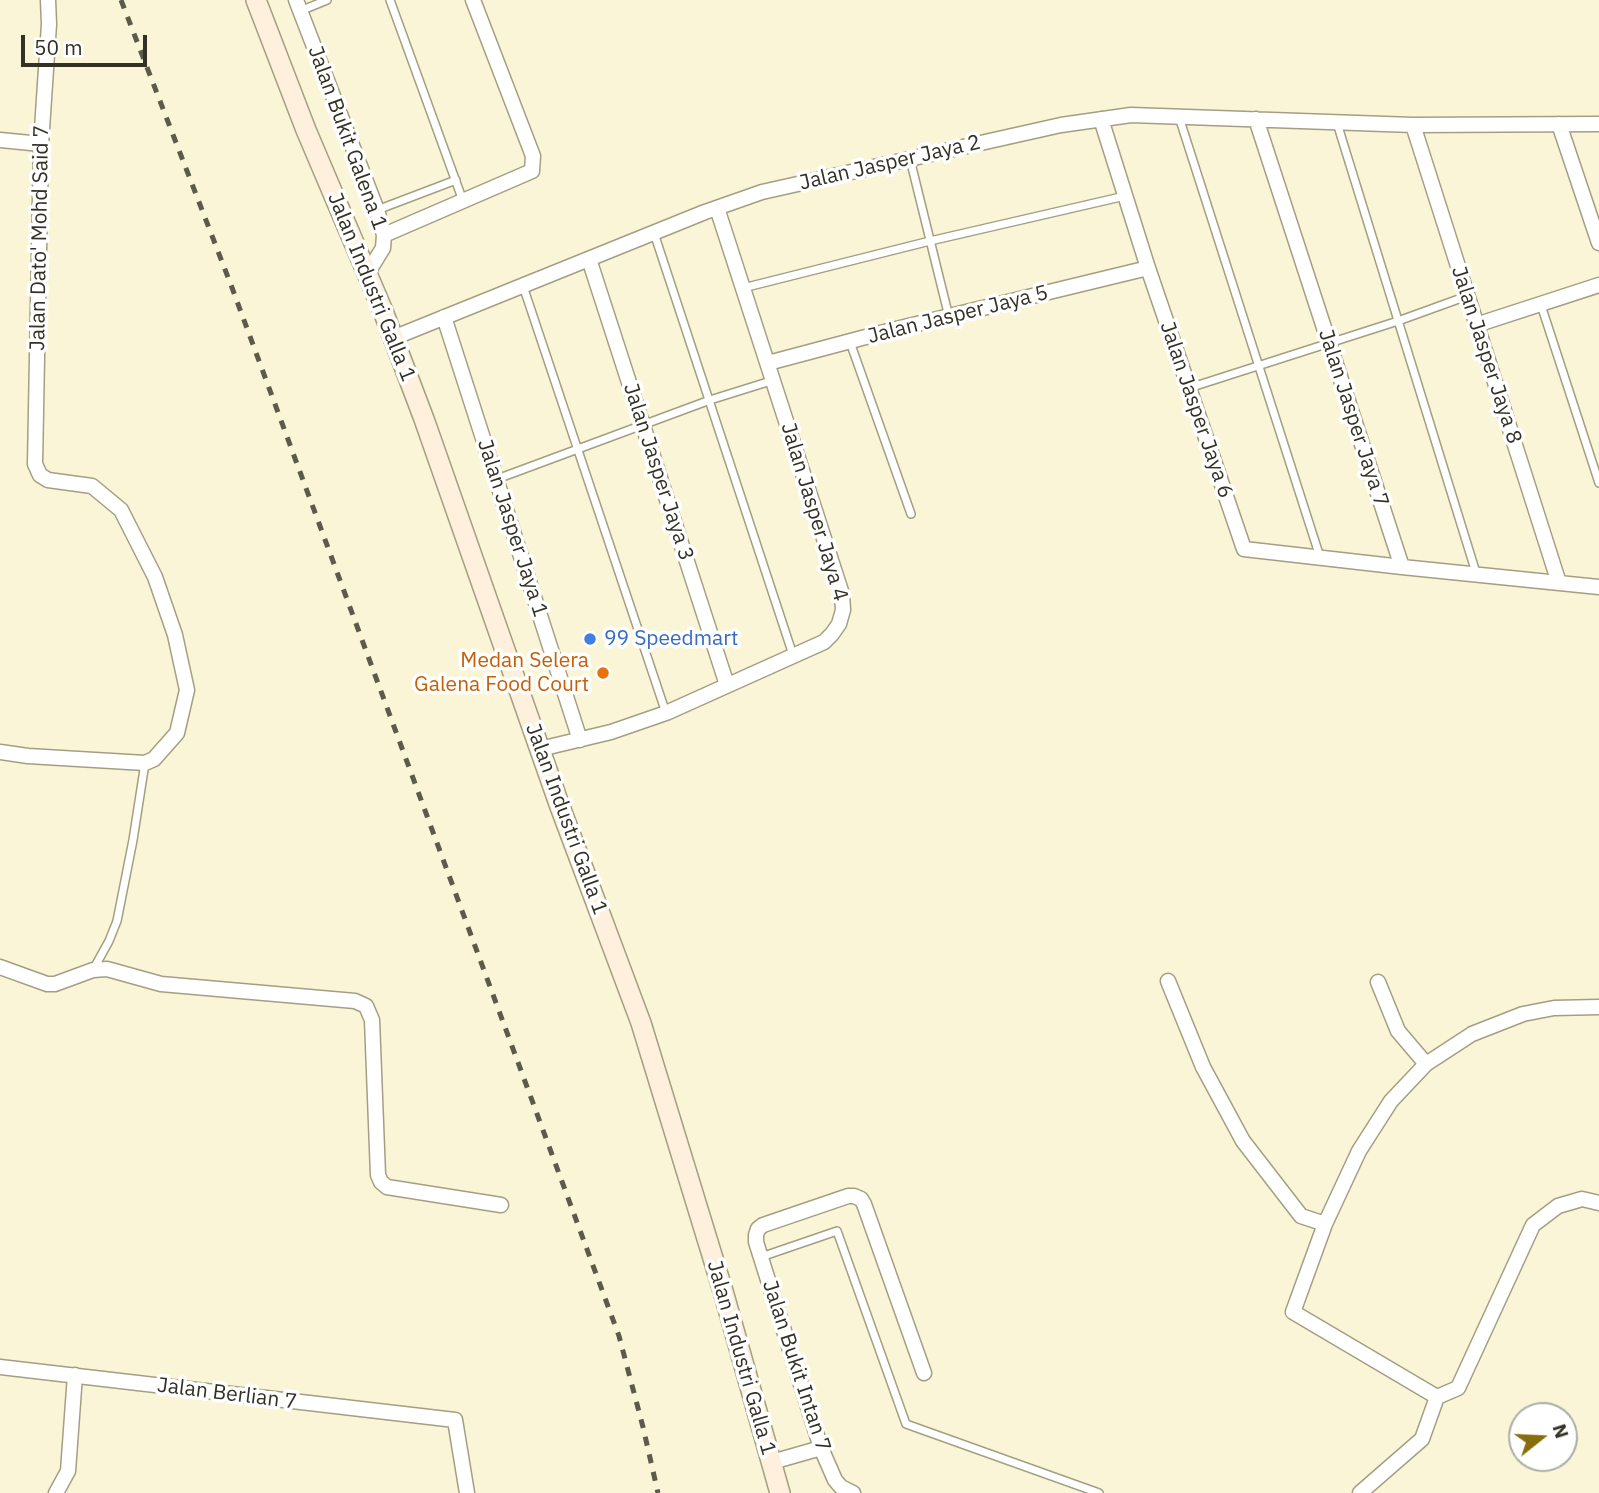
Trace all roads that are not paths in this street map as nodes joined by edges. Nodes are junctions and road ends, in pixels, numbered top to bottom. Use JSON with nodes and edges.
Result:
{"nodes":[{"id":1,"x":48,"y":0,"type":"edge"},
{"id":2,"x":256,"y":0,"type":"edge"},
{"id":3,"x":327,"y":0,"type":"edge"},
{"id":4,"x":390,"y":0,"type":"edge"},
{"id":5,"x":473,"y":0,"type":"edge"},
{"id":6,"x":298,"y":5,"type":"edge"},
{"id":7,"x":1179,"y":117,"type":"junction"},
{"id":8,"x":1101,"y":119,"type":"junction"},
{"id":9,"x":1256,"y":119,"type":"junction"},
{"id":10,"x":1336,"y":122,"type":"junction"},
{"id":11,"x":1559,"y":124,"type":"junction"},
{"id":12,"x":1599,"y":124,"type":"edge"},
{"id":13,"x":1413,"y":125,"type":"junction"},
{"id":14,"x":0,"y":140,"type":"edge"},
{"id":15,"x":41,"y":144,"type":"junction"},
{"id":16,"x":910,"y":159,"type":"junction"},
{"id":17,"x":456,"y":180,"type":"junction"},
{"id":18,"x":1125,"y":196,"type":"junction"},
{"id":19,"x":463,"y":201,"type":"junction"},
{"id":20,"x":718,"y":208,"type":"junction"},
{"id":21,"x":377,"y":210,"type":"junction"},
{"id":22,"x":654,"y":233,"type":"junction"},
{"id":23,"x":384,"y":235,"type":"junction"},
{"id":24,"x":930,"y":241,"type":"junction"},
{"id":25,"x":1599,"y":243,"type":"edge"},
{"id":26,"x":589,"y":259,"type":"junction"},
{"id":27,"x":1148,"y":268,"type":"junction"},
{"id":28,"x":367,"y":274,"type":"junction"},
{"id":29,"x":1599,"y":285,"type":"edge"},
{"id":30,"x":523,"y":286,"type":"junction"},
{"id":31,"x":743,"y":288,"type":"junction"},
{"id":32,"x":1467,"y":296,"type":"junction"},
{"id":33,"x":1540,"y":304,"type":"junction"},
{"id":34,"x":444,"y":317,"type":"junction"},
{"id":35,"x":949,"y":317,"type":"junction"},
{"id":36,"x":1398,"y":321,"type":"junction"},
{"id":37,"x":1476,"y":326,"type":"junction"},
{"id":38,"x":393,"y":338,"type":"junction"},
{"id":39,"x":850,"y":342,"type":"junction"},
{"id":40,"x":1329,"y":343,"type":"junction"},
{"id":41,"x":768,"y":363,"type":"junction"},
{"id":42,"x":1258,"y":364,"type":"junction"},
{"id":43,"x":774,"y":380,"type":"junction"},
{"id":44,"x":1189,"y":388,"type":"junction"},
{"id":45,"x":710,"y":400,"type":"junction"},
{"id":46,"x":643,"y":426,"type":"junction"},
{"id":47,"x":578,"y":450,"type":"junction"},
{"id":48,"x":496,"y":480,"type":"junction"},
{"id":49,"x":1599,"y":483,"type":"edge"},
{"id":50,"x":911,"y":514,"type":"dead end"},
{"id":51,"x":1320,"y":557,"type":"junction"},
{"id":52,"x":1402,"y":567,"type":"junction"},
{"id":53,"x":1477,"y":576,"type":"junction"},
{"id":54,"x":1559,"y":583,"type":"junction"},
{"id":55,"x":1599,"y":587,"type":"edge"},
{"id":56,"x":793,"y":655,"type":"junction"},
{"id":57,"x":727,"y":685,"type":"junction"},
{"id":58,"x":666,"y":713,"type":"junction"},
{"id":59,"x":580,"y":740,"type":"junction"},
{"id":60,"x":540,"y":749,"type":"junction"},
{"id":61,"x":0,"y":752,"type":"edge"},
{"id":62,"x":145,"y":763,"type":"junction"},
{"id":63,"x":0,"y":967,"type":"edge"},
{"id":64,"x":93,"y":970,"type":"junction"},
{"id":65,"x":1168,"y":981,"type":"dead end"},
{"id":66,"x":1378,"y":982,"type":"dead end"},
{"id":67,"x":1599,"y":1007,"type":"edge"},
{"id":68,"x":1426,"y":1064,"type":"junction"},
{"id":69,"x":1599,"y":1202,"type":"edge"},
{"id":70,"x":501,"y":1205,"type":"dead end"},
{"id":71,"x":1325,"y":1224,"type":"junction"},
{"id":72,"x":761,"y":1257,"type":"junction"},
{"id":73,"x":0,"y":1367,"type":"edge"},
{"id":74,"x":924,"y":1373,"type":"dead end"},
{"id":75,"x":75,"y":1376,"type":"junction"},
{"id":76,"x":1437,"y":1397,"type":"junction"},
{"id":77,"x":821,"y":1448,"type":"junction"},
{"id":78,"x":772,"y":1462,"type":"junction"},
{"id":79,"x":56,"y":1493,"type":"edge"},
{"id":80,"x":467,"y":1493,"type":"edge"},
{"id":81,"x":780,"y":1493,"type":"edge"},
{"id":82,"x":853,"y":1493,"type":"edge"},
{"id":83,"x":1099,"y":1493,"type":"edge"},
{"id":84,"x":1360,"y":1493,"type":"edge"}],
"edges":[{"from":1,"to":15,"type":"street","name":"Jalan Dato' Mohd Said 7"},
{"from":2,"to":28,"type":"main road","name":"Jalan Industri Galla 1"},
{"from":3,"to":6,"type":"lane"},
{"from":4,"to":17,"type":"lane"},
{"from":5,"to":19,"type":"street"},
{"from":6,"to":21,"type":"street","name":"Jalan Bukit Galena 1"},
{"from":7,"to":8,"type":"street","name":"Jalan Jasper Jaya 2"},
{"from":7,"to":9,"type":"street","name":"Jalan Jasper Jaya 2"},
{"from":7,"to":42,"type":"lane"},
{"from":8,"to":16,"type":"street","name":"Jalan Jasper Jaya 2"},
{"from":8,"to":18,"type":"street","name":"Jalan Jasper Jaya 6"},
{"from":9,"to":10,"type":"street","name":"Jalan Jasper Jaya 2"},
{"from":9,"to":40,"type":"street","name":"Jalan Jasper Jaya 7"},
{"from":10,"to":13,"type":"street","name":"Jalan Jasper Jaya 2"},
{"from":10,"to":36,"type":"lane"},
{"from":11,"to":12,"type":"street","name":"Jalan Jasper Jaya 2"},
{"from":11,"to":13,"type":"street","name":"Jalan Jasper Jaya 2"},
{"from":11,"to":25,"type":"street"},
{"from":13,"to":32,"type":"street","name":"Jalan Jasper Jaya 8"},
{"from":14,"to":15,"type":"street"},
{"from":15,"to":62,"type":"street","name":"Jalan Dato' Mohd Said 7"},
{"from":16,"to":20,"type":"street","name":"Jalan Jasper Jaya 2"},
{"from":16,"to":24,"type":"lane"},
{"from":17,"to":19,"type":"lane"},
{"from":17,"to":21,"type":"lane"},
{"from":18,"to":24,"type":"lane"},
{"from":18,"to":27,"type":"street","name":"Jalan Jasper Jaya 6"},
{"from":19,"to":23,"type":"street"},
{"from":20,"to":22,"type":"street","name":"Jalan Jasper Jaya 2"},
{"from":20,"to":31,"type":"street","name":"Jalan Jasper Jaya 4"},
{"from":21,"to":23,"type":"street","name":"Jalan Bukit Galena 1"},
{"from":22,"to":26,"type":"street","name":"Jalan Jasper Jaya 2"},
{"from":22,"to":45,"type":"lane"},
{"from":23,"to":28,"type":"street","name":"Jalan Bukit Galena 1"},
{"from":24,"to":31,"type":"lane"},
{"from":24,"to":35,"type":"lane"},
{"from":26,"to":30,"type":"street","name":"Jalan Jasper Jaya 2"},
{"from":26,"to":46,"type":"street","name":"Jalan Jasper Jaya 3"},
{"from":27,"to":35,"type":"street","name":"Jalan Jasper Jaya 5"},
{"from":27,"to":44,"type":"street","name":"Jalan Jasper Jaya 6"},
{"from":28,"to":38,"type":"main road","name":"Jalan Industri Galla 1"},
{"from":29,"to":33,"type":"street"},
{"from":30,"to":34,"type":"street","name":"Jalan Jasper Jaya 2"},
{"from":30,"to":47,"type":"lane"},
{"from":31,"to":41,"type":"street","name":"Jalan Jasper Jaya 4"},
{"from":32,"to":36,"type":"lane"},
{"from":32,"to":37,"type":"street","name":"Jalan Jasper Jaya 8"},
{"from":33,"to":37,"type":"street"},
{"from":33,"to":49,"type":"lane"},
{"from":34,"to":38,"type":"street","name":"Jalan Jasper Jaya 2"},
{"from":34,"to":48,"type":"street","name":"Jalan Jasper Jaya 1"},
{"from":35,"to":39,"type":"street","name":"Jalan Jasper Jaya 5"},
{"from":36,"to":40,"type":"lane"},
{"from":36,"to":53,"type":"lane"},
{"from":37,"to":54,"type":"street","name":"Jalan Jasper Jaya 8"},
{"from":38,"to":60,"type":"main road","name":"Jalan Industri Galla 1"},
{"from":39,"to":41,"type":"street","name":"Jalan Jasper Jaya 5"},
{"from":39,"to":50,"type":"lane"},
{"from":40,"to":42,"type":"lane"},
{"from":40,"to":52,"type":"street","name":"Jalan Jasper Jaya 7"},
{"from":41,"to":43,"type":"street","name":"Jalan Jasper Jaya 4"},
{"from":42,"to":44,"type":"lane"},
{"from":42,"to":51,"type":"lane"},
{"from":43,"to":45,"type":"lane"},
{"from":43,"to":56,"type":"street","name":"Jalan Jasper Jaya 4"},
{"from":44,"to":51,"type":"street","name":"Jalan Jasper Jaya 6"},
{"from":45,"to":46,"type":"lane"},
{"from":45,"to":56,"type":"lane"},
{"from":46,"to":47,"type":"lane"},
{"from":46,"to":57,"type":"street","name":"Jalan Jasper Jaya 3"},
{"from":47,"to":48,"type":"lane"},
{"from":47,"to":58,"type":"lane"},
{"from":48,"to":59,"type":"street","name":"Jalan Jasper Jaya 1"},
{"from":51,"to":52,"type":"street","name":"Jalan Jasper Jaya 6"},
{"from":52,"to":53,"type":"street"},
{"from":53,"to":54,"type":"street"},
{"from":54,"to":55,"type":"street"},
{"from":56,"to":57,"type":"street","name":"Jalan Jasper Jaya 4"},
{"from":57,"to":58,"type":"street","name":"Jalan Jasper Jaya 4"},
{"from":58,"to":59,"type":"street","name":"Jalan Jasper Jaya 4"},
{"from":59,"to":60,"type":"street","name":"Jalan Jasper Jaya 4"},
{"from":60,"to":78,"type":"main road","name":"Jalan Industri Galla 1"},
{"from":61,"to":62,"type":"street"},
{"from":62,"to":64,"type":"lane"},
{"from":63,"to":64,"type":"street"},
{"from":64,"to":70,"type":"street"},
{"from":65,"to":71,"type":"street"},
{"from":66,"to":68,"type":"street"},
{"from":67,"to":68,"type":"street"},
{"from":68,"to":71,"type":"street"},
{"from":69,"to":76,"type":"street"},
{"from":71,"to":76,"type":"street"},
{"from":72,"to":74,"type":"street","name":"Jalan Bukit Intan 7"},
{"from":72,"to":77,"type":"street","name":"Jalan Bukit Intan 7"},
{"from":72,"to":83,"type":"lane"},
{"from":73,"to":75,"type":"street","name":"Jalan Berlian 7"},
{"from":75,"to":79,"type":"street"},
{"from":75,"to":80,"type":"street","name":"Jalan Berlian 7"},
{"from":76,"to":84,"type":"street"},
{"from":77,"to":78,"type":"street"},
{"from":77,"to":82,"type":"street","name":"Jalan Bukit Intan 7"},
{"from":78,"to":81,"type":"main road","name":"Jalan Industri Galla 1"}]}
